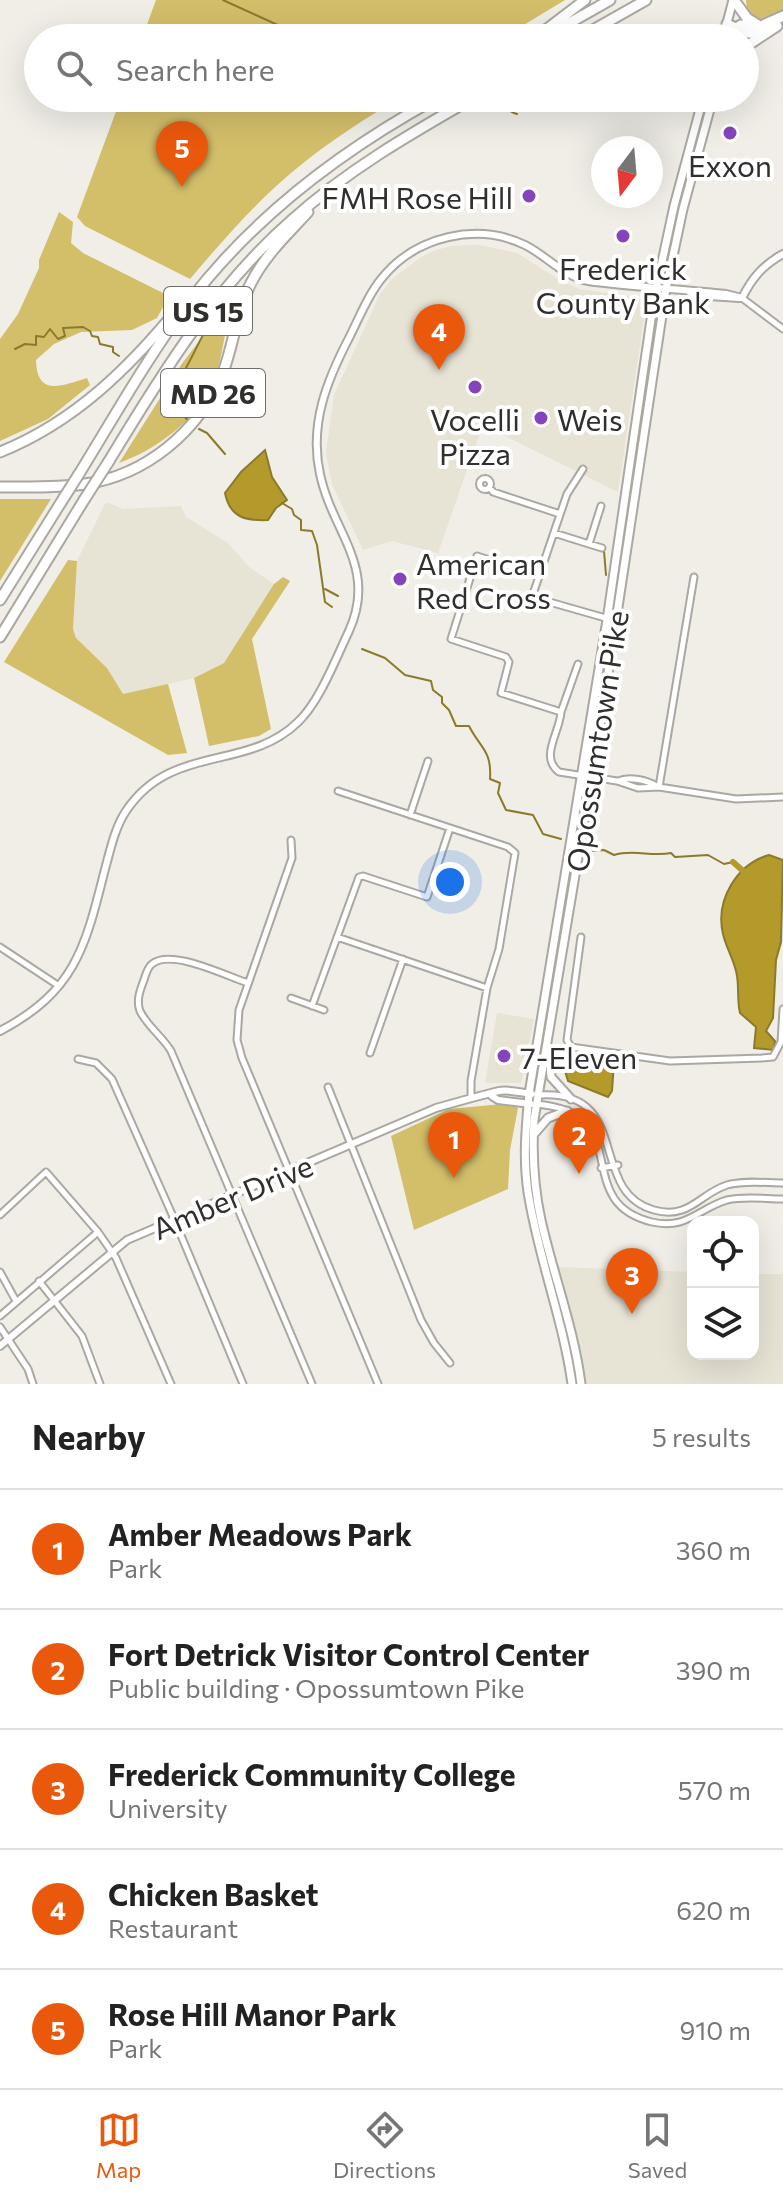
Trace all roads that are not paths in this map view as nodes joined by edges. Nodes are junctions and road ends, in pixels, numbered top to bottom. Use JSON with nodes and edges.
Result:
{"nodes":[{"id":1,"x":585,"y":0,"type":"edge"},
{"id":2,"x":610,"y":0,"type":"edge"},
{"id":3,"x":646,"y":0,"type":"edge"},
{"id":4,"x":733,"y":0,"type":"edge"},
{"id":5,"x":783,"y":16,"type":"edge"},
{"id":6,"x":783,"y":23,"type":"edge"},
{"id":7,"x":557,"y":24,"type":"edge"},
{"id":8,"x":566,"y":24,"type":"edge"},
{"id":9,"x":604,"y":24,"type":"edge"},
{"id":10,"x":727,"y":24,"type":"edge"},
{"id":11,"x":754,"y":24,"type":"edge"},
{"id":12,"x":759,"y":28,"type":"edge"},
{"id":13,"x":762,"y":30,"type":"junction"},
{"id":14,"x":759,"y":31,"type":"edge"},
{"id":15,"x":759,"y":33,"type":"edge"},
{"id":16,"x":413,"y":112,"type":"edge"},
{"id":17,"x":450,"y":112,"type":"edge"},
{"id":18,"x":699,"y":112,"type":"edge"},
{"id":19,"x":709,"y":112,"type":"edge"},
{"id":20,"x":335,"y":183,"type":"junction"},
{"id":21,"x":783,"y":254,"type":"edge"},
{"id":22,"x":200,"y":288,"type":"junction"},
{"id":23,"x":657,"y":288,"type":"junction"},
{"id":24,"x":666,"y":289,"type":"junction"},
{"id":25,"x":742,"y":298,"type":"junction"},
{"id":26,"x":783,"y":329,"type":"edge"},
{"id":27,"x":0,"y":452,"type":"edge"},
{"id":28,"x":583,"y":469,"type":"dead end"},
{"id":29,"x":0,"y":487,"type":"edge"},
{"id":30,"x":490,"y":488,"type":"dead end"},
{"id":31,"x":601,"y":506,"type":"dead end"},
{"id":32,"x":560,"y":514,"type":"junction"},
{"id":33,"x":554,"y":533,"type":"junction"},
{"id":34,"x":589,"y":544,"type":"junction"},
{"id":35,"x":602,"y":548,"type":"dead end"},
{"id":36,"x":539,"y":576,"type":"junction"},
{"id":37,"x":694,"y":577,"type":"dead end"},
{"id":38,"x":0,"y":600,"type":"edge"},
{"id":39,"x":611,"y":621,"type":"junction"},
{"id":40,"x":0,"y":637,"type":"edge"},
{"id":41,"x":578,"y":664,"type":"dead end"},
{"id":42,"x":561,"y":712,"type":"junction"},
{"id":43,"x":428,"y":761,"type":"dead end"},
{"id":44,"x":582,"y":776,"type":"junction"},
{"id":45,"x":592,"y":778,"type":"junction"},
{"id":46,"x":659,"y":787,"type":"junction"},
{"id":47,"x":338,"y":791,"type":"dead end"},
{"id":48,"x":783,"y":797,"type":"edge"},
{"id":49,"x":410,"y":815,"type":"junction"},
{"id":50,"x":450,"y":828,"type":"junction"},
{"id":51,"x":291,"y":840,"type":"dead end"},
{"id":52,"x":337,"y":937,"type":"junction"},
{"id":53,"x":581,"y":937,"type":"dead end"},
{"id":54,"x":0,"y":947,"type":"edge"},
{"id":55,"x":403,"y":959,"type":"junction"},
{"id":56,"x":248,"y":983,"type":"junction"},
{"id":57,"x":59,"y":986,"type":"junction"},
{"id":58,"x":487,"y":988,"type":"junction"},
{"id":59,"x":291,"y":998,"type":"dead end"},
{"id":60,"x":312,"y":1006,"type":"junction"},
{"id":61,"x":783,"y":1009,"type":"edge"},
{"id":62,"x":324,"y":1010,"type":"dead end"},
{"id":63,"x":0,"y":1031,"type":"edge"},
{"id":64,"x":548,"y":1039,"type":"junction"},
{"id":65,"x":370,"y":1053,"type":"dead end"},
{"id":66,"x":78,"y":1059,"type":"dead end"},
{"id":67,"x":328,"y":1087,"type":"dead end"},
{"id":68,"x":529,"y":1094,"type":"junction"},
{"id":69,"x":539,"y":1095,"type":"junction"},
{"id":70,"x":492,"y":1096,"type":"junction"},
{"id":71,"x":471,"y":1097,"type":"junction"},
{"id":72,"x":571,"y":1099,"type":"junction"},
{"id":73,"x":533,"y":1104,"type":"junction"},
{"id":74,"x":567,"y":1111,"type":"junction"},
{"id":75,"x":534,"y":1135,"type":"junction"},
{"id":76,"x":354,"y":1144,"type":"junction"},
{"id":77,"x":616,"y":1166,"type":"junction"},
{"id":78,"x":601,"y":1168,"type":"junction"},
{"id":79,"x":290,"y":1173,"type":"junction"},
{"id":80,"x":783,"y":1183,"type":"edge"},
{"id":81,"x":231,"y":1196,"type":"junction"},
{"id":82,"x":783,"y":1199,"type":"edge"},
{"id":83,"x":0,"y":1215,"type":"edge"},
{"id":84,"x":175,"y":1221,"type":"junction"},
{"id":85,"x":98,"y":1232,"type":"junction"},
{"id":86,"x":112,"y":1251,"type":"junction"},
{"id":87,"x":0,"y":1272,"type":"edge"},
{"id":88,"x":39,"y":1281,"type":"junction"},
{"id":89,"x":54,"y":1299,"type":"junction"},
{"id":90,"x":16,"y":1301,"type":"junction"},
{"id":91,"x":0,"y":1316,"type":"edge"},
{"id":92,"x":0,"y":1327,"type":"edge"},
{"id":93,"x":9,"y":1338,"type":"junction"},
{"id":94,"x":0,"y":1346,"type":"edge"},
{"id":95,"x":450,"y":1363,"type":"dead end"},
{"id":96,"x":33,"y":1384,"type":"edge"},
{"id":97,"x":100,"y":1384,"type":"edge"},
{"id":98,"x":171,"y":1384,"type":"edge"},
{"id":99,"x":243,"y":1384,"type":"edge"},
{"id":100,"x":312,"y":1384,"type":"edge"},
{"id":101,"x":378,"y":1384,"type":"edge"},
{"id":102,"x":572,"y":1384,"type":"edge"},
{"id":103,"x":581,"y":1384,"type":"edge"}],
"edges":[{"from":1,"to":7,"type":"highway"},
{"from":2,"to":8,"type":"highway"},
{"from":3,"to":9,"type":"highway"},
{"from":4,"to":10,"type":"main road"},
{"from":4,"to":11,"type":"highway"},
{"from":5,"to":13,"type":"highway"},
{"from":6,"to":13,"type":"highway"},
{"from":12,"to":13,"type":"highway"},
{"from":13,"to":14,"type":"highway"},
{"from":13,"to":15,"type":"highway"},
{"from":16,"to":22,"type":"highway","number":"US 15"},
{"from":17,"to":20,"type":"highway","number":"US 15"},
{"from":18,"to":23,"type":"main road","name":"Opossumtown Pike"},
{"from":19,"to":24,"type":"main road","name":"Opossumtown Pike"},
{"from":20,"to":29,"type":"highway","number":"MD 26"},
{"from":20,"to":40,"type":"highway","number":"US 15","bridge":true},
{"from":21,"to":25,"type":"street"},
{"from":22,"to":27,"type":"highway","number":"MD 26"},
{"from":22,"to":38,"type":"highway","number":"US 15","bridge":true},
{"from":23,"to":24,"type":"street"},
{"from":23,"to":39,"type":"main road","name":"Opossumtown Pike"},
{"from":23,"to":57,"type":"street"},
{"from":24,"to":25,"type":"street"},
{"from":24,"to":39,"type":"main road","name":"Opossumtown Pike"},
{"from":25,"to":26,"type":"street"},
{"from":28,"to":32,"type":"street"},
{"from":30,"to":32,"type":"street"},
{"from":31,"to":34,"type":"street"},
{"from":32,"to":33,"type":"street"},
{"from":33,"to":34,"type":"street"},
{"from":33,"to":36,"type":"street"},
{"from":34,"to":35,"type":"street"},
{"from":36,"to":39,"type":"street"},
{"from":36,"to":42,"type":"street"},
{"from":37,"to":46,"type":"street"},
{"from":39,"to":44,"type":"main road","name":"Opossumtown Pike"},
{"from":39,"to":45,"type":"main road","name":"Opossumtown Pike"},
{"from":41,"to":42,"type":"street"},
{"from":42,"to":44,"type":"street"},
{"from":43,"to":49,"type":"street"},
{"from":44,"to":45,"type":"street"},
{"from":44,"to":68,"type":"main road","name":"Opossumtown Pike"},
{"from":45,"to":46,"type":"street"},
{"from":45,"to":64,"type":"main road","name":"Opossumtown Pike"},
{"from":46,"to":48,"type":"street"},
{"from":47,"to":49,"type":"street"},
{"from":49,"to":50,"type":"street"},
{"from":50,"to":52,"type":"street"},
{"from":50,"to":58,"type":"street"},
{"from":51,"to":56,"type":"street"},
{"from":52,"to":55,"type":"street"},
{"from":52,"to":60,"type":"street"},
{"from":53,"to":61,"type":"street"},
{"from":54,"to":57,"type":"street"},
{"from":55,"to":58,"type":"street"},
{"from":55,"to":65,"type":"street"},
{"from":56,"to":79,"type":"street"},
{"from":56,"to":81,"type":"street"},
{"from":57,"to":63,"type":"street"},
{"from":58,"to":71,"type":"street"},
{"from":59,"to":60,"type":"street"},
{"from":60,"to":62,"type":"street"},
{"from":64,"to":69,"type":"main road","name":"Opossumtown Pike"},
{"from":64,"to":72,"type":"main road"},
{"from":66,"to":84,"type":"street"},
{"from":67,"to":76,"type":"street"},
{"from":68,"to":69,"type":"street","name":"Amber Drive"},
{"from":68,"to":70,"type":"street","name":"Amber Drive"},
{"from":68,"to":73,"type":"main road","name":"Opossumtown Pike"},
{"from":69,"to":72,"type":"street"},
{"from":69,"to":73,"type":"main road","name":"Opossumtown Pike"},
{"from":70,"to":71,"type":"street","name":"Amber Drive"},
{"from":70,"to":73,"type":"street","name":"Amber Drive"},
{"from":71,"to":76,"type":"street","name":"Amber Drive"},
{"from":72,"to":77,"type":"street"},
{"from":73,"to":74,"type":"street"},
{"from":73,"to":75,"type":"main road","name":"Opossumtown Pike"},
{"from":73,"to":102,"type":"main road","name":"Opossumtown Pike"},
{"from":74,"to":75,"type":"main road"},
{"from":74,"to":78,"type":"street"},
{"from":75,"to":103,"type":"main road","name":"Opossumtown Pike"},
{"from":76,"to":79,"type":"street","name":"Amber Drive"},
{"from":76,"to":95,"type":"street"},
{"from":77,"to":78,"type":"street"},
{"from":77,"to":80,"type":"street"},
{"from":78,"to":82,"type":"street"},
{"from":79,"to":81,"type":"street","name":"Amber Drive"},
{"from":79,"to":101,"type":"street"},
{"from":81,"to":84,"type":"street","name":"Amber Drive"},
{"from":81,"to":100,"type":"street"},
{"from":83,"to":85,"type":"street"},
{"from":84,"to":86,"type":"street","name":"Amber Drive"},
{"from":84,"to":99,"type":"street"},
{"from":85,"to":86,"type":"street"},
{"from":85,"to":88,"type":"street"},
{"from":86,"to":89,"type":"street","name":"Amber Drive"},
{"from":86,"to":98,"type":"street"},
{"from":87,"to":90,"type":"street"},
{"from":88,"to":89,"type":"street"},
{"from":88,"to":90,"type":"street"},
{"from":89,"to":93,"type":"street","name":"Amber Drive"},
{"from":89,"to":97,"type":"street"},
{"from":90,"to":91,"type":"street"},
{"from":92,"to":93,"type":"street"},
{"from":93,"to":94,"type":"street","name":"Amber Drive"},
{"from":93,"to":96,"type":"street"}]}
